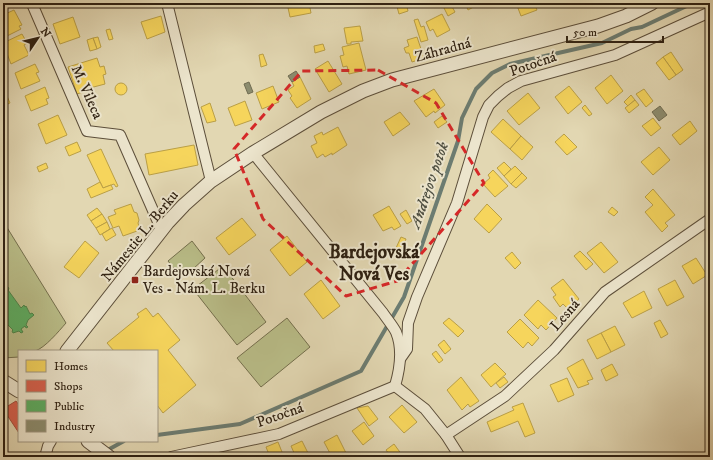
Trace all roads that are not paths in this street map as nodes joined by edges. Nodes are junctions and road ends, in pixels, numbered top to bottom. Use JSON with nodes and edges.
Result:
{"nodes":[{"id":1,"x":167,"y":3,"type":"edge"},
{"id":2,"x":652,"y":3,"type":"edge"},
{"id":3,"x":34,"y":6,"type":"dead end"},
{"id":4,"x":710,"y":12,"type":"edge"},
{"id":5,"x":252,"y":153,"type":"junction"},
{"id":6,"x":211,"y":181,"type":"junction"},
{"id":7,"x":710,"y":218,"type":"edge"},
{"id":8,"x":162,"y":231,"type":"junction"},
{"id":9,"x":68,"y":350,"type":"edge"},
{"id":10,"x":400,"y":359,"type":"junction"},
{"id":11,"x":3,"y":381,"type":"edge"},
{"id":12,"x":394,"y":386,"type":"junction"},
{"id":13,"x":18,"y":390,"type":"edge"},
{"id":14,"x":446,"y":435,"type":"junction"},
{"id":15,"x":50,"y":442,"type":"edge"},
{"id":16,"x":89,"y":442,"type":"edge"},
{"id":17,"x":45,"y":457,"type":"edge"},
{"id":18,"x":109,"y":457,"type":"edge"},
{"id":19,"x":171,"y":457,"type":"edge"},
{"id":20,"x":460,"y":457,"type":"edge"}],
"edges":[{"from":1,"to":6,"type":"street"},
{"from":2,"to":5,"type":"street","name":"Záhradná"},
{"from":3,"to":8,"type":"street","name":"M. Vileca"},
{"from":4,"to":10,"type":"street","name":"Potočná"},
{"from":5,"to":6,"type":"street","name":"Námestie L. Berku"},
{"from":5,"to":10,"type":"street"},
{"from":6,"to":8,"type":"street","name":"Námestie L. Berku"},
{"from":7,"to":14,"type":"street","name":"Lesná"},
{"from":8,"to":9,"type":"street","name":"Námestie L. Berku"},
{"from":10,"to":12,"type":"street"},
{"from":11,"to":13,"type":"street"},
{"from":12,"to":14,"type":"street"},
{"from":12,"to":19,"type":"street","name":"Potočná"},
{"from":14,"to":20,"type":"street"},
{"from":15,"to":17,"type":"street"},
{"from":16,"to":18,"type":"street"}]}
